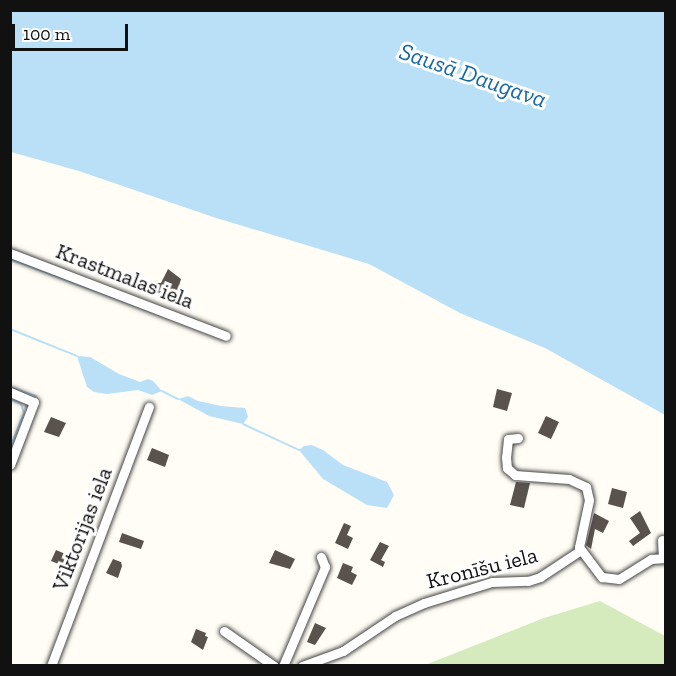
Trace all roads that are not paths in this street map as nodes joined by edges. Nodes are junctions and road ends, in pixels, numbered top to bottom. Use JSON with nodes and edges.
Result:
{"nodes":[{"id":1,"x":10,"y":253,"type":"edge"},
{"id":2,"x":226,"y":336,"type":"dead end"},
{"id":3,"x":10,"y":392,"type":"edge"},
{"id":4,"x":149,"y":407,"type":"dead end"},
{"id":5,"x":518,"y":438,"type":"dead end"},
{"id":6,"x":10,"y":465,"type":"edge"},
{"id":7,"x":662,"y":540,"type":"dead end"},
{"id":8,"x":581,"y":550,"type":"junction"},
{"id":9,"x":321,"y":557,"type":"dead end"},
{"id":10,"x":664,"y":558,"type":"edge"},
{"id":11,"x":224,"y":631,"type":"dead end"},
{"id":12,"x":51,"y":666,"type":"edge"},
{"id":13,"x":274,"y":666,"type":"edge"},
{"id":14,"x":283,"y":666,"type":"edge"},
{"id":15,"x":302,"y":666,"type":"edge"}],
"edges":[{"from":1,"to":2,"type":"street","name":"Krastmalas iela"},
{"from":3,"to":6,"type":"street"},
{"from":4,"to":12,"type":"street","name":"Viktorijas iela"},
{"from":5,"to":8,"type":"street"},
{"from":7,"to":10,"type":"street"},
{"from":8,"to":10,"type":"street"},
{"from":8,"to":15,"type":"street","name":"Kronīšu iela"},
{"from":9,"to":14,"type":"street"},
{"from":11,"to":13,"type":"street"}]}
